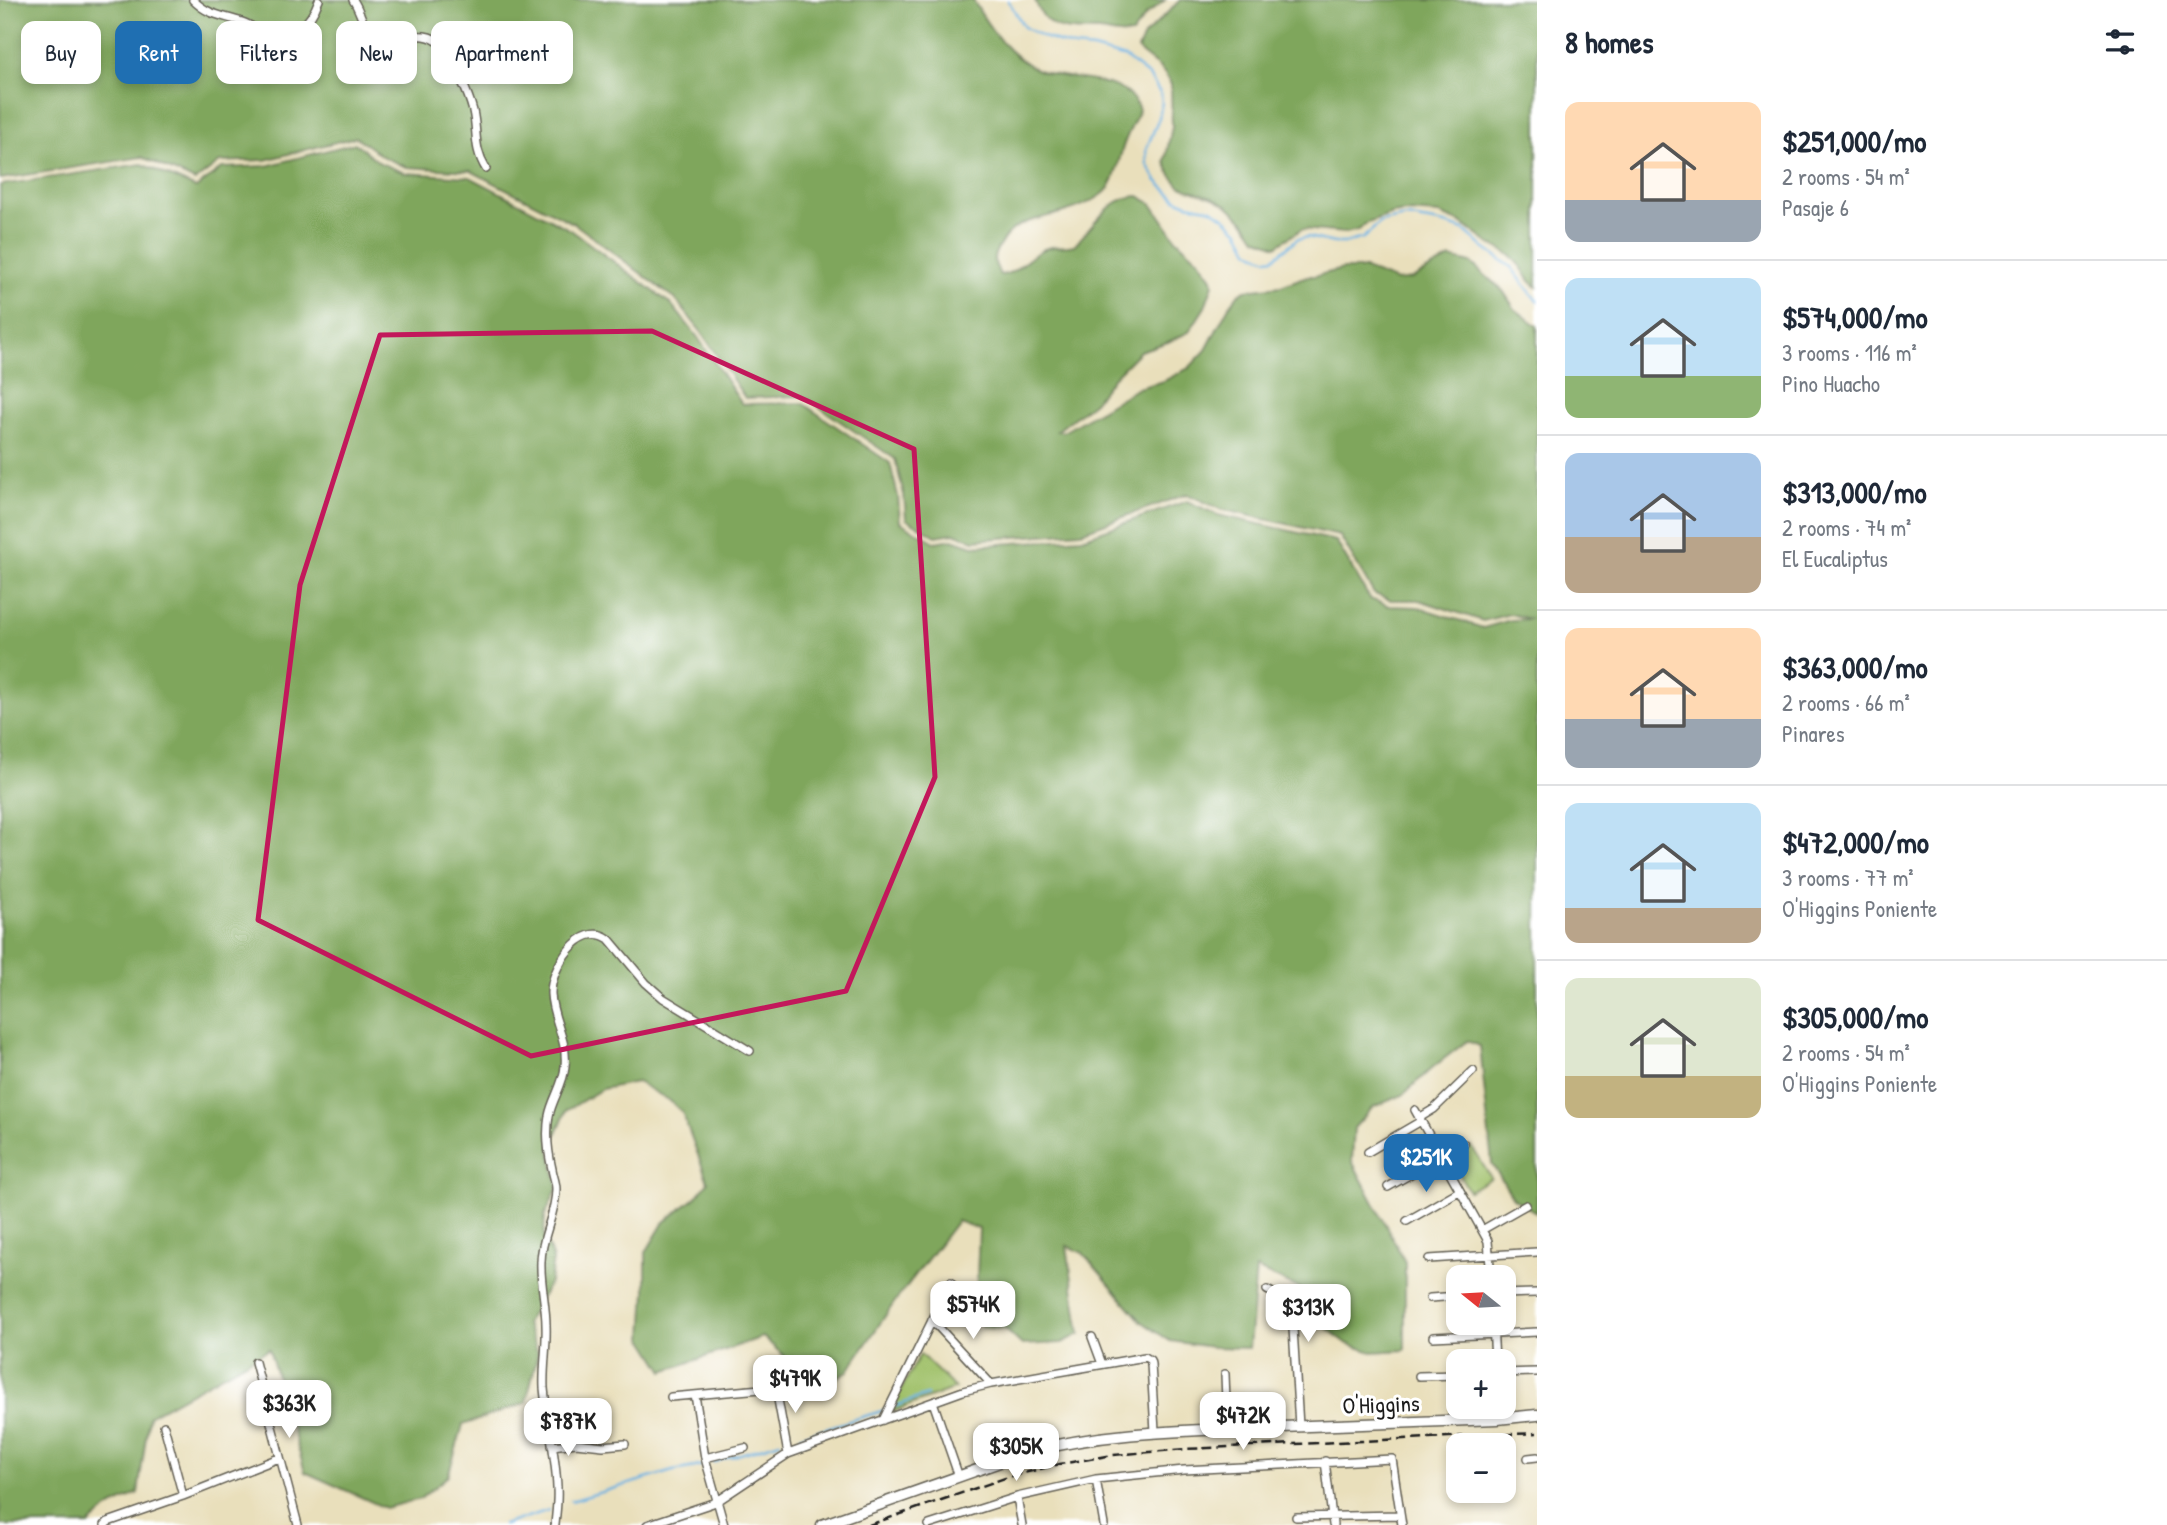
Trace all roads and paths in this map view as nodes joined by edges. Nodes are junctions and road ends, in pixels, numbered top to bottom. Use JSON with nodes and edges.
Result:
{"nodes":[{"id":1,"x":193,"y":0,"type":"edge"},
{"id":2,"x":319,"y":0,"type":"edge"},
{"id":3,"x":353,"y":0,"type":"edge"},
{"id":4,"x":486,"y":169,"type":"dead end"},
{"id":5,"x":750,"y":1052,"type":"dead end"},
{"id":6,"x":1473,"y":1070,"type":"dead end"},
{"id":7,"x":1415,"y":1110,"type":"dead end"},
{"id":8,"x":1420,"y":1120,"type":"junction"},
{"id":9,"x":1464,"y":1144,"type":"dead end"},
{"id":10,"x":1368,"y":1152,"type":"dead end"},
{"id":11,"x":1441,"y":1157,"type":"junction"},
{"id":12,"x":1388,"y":1187,"type":"dead end"},
{"id":13,"x":1459,"y":1191,"type":"junction"},
{"id":14,"x":1526,"y":1205,"type":"dead end"},
{"id":15,"x":1407,"y":1221,"type":"dead end"},
{"id":16,"x":1482,"y":1230,"type":"junction"},
{"id":17,"x":1537,"y":1251,"type":"edge"},
{"id":18,"x":1490,"y":1254,"type":"junction"},
{"id":19,"x":1429,"y":1259,"type":"dead end"},
{"id":20,"x":1490,"y":1265,"type":"edge"},
{"id":21,"x":951,"y":1282,"type":"dead end"},
{"id":22,"x":1267,"y":1290,"type":"dead end"},
{"id":23,"x":1537,"y":1293,"type":"edge"},
{"id":24,"x":1516,"y":1294,"type":"edge"},
{"id":25,"x":1446,"y":1297,"type":"edge"},
{"id":26,"x":1430,"y":1298,"type":"dead end"},
{"id":27,"x":932,"y":1320,"type":"junction"},
{"id":28,"x":1537,"y":1332,"type":"edge"},
{"id":29,"x":1516,"y":1333,"type":"edge"},
{"id":30,"x":1474,"y":1335,"type":"edge"},
{"id":31,"x":1092,"y":1337,"type":"dead end"},
{"id":32,"x":1433,"y":1337,"type":"dead end"},
{"id":33,"x":255,"y":1362,"type":"dead end"},
{"id":34,"x":1102,"y":1364,"type":"junction"},
{"id":35,"x":1537,"y":1372,"type":"edge"},
{"id":36,"x":1516,"y":1373,"type":"edge"},
{"id":37,"x":1225,"y":1374,"type":"dead end"},
{"id":38,"x":1446,"y":1376,"type":"edge"},
{"id":39,"x":1419,"y":1377,"type":"dead end"},
{"id":40,"x":991,"y":1384,"type":"junction"},
{"id":41,"x":695,"y":1395,"type":"junction"},
{"id":42,"x":671,"y":1397,"type":"dead end"},
{"id":43,"x":933,"y":1402,"type":"junction"},
{"id":44,"x":1537,"y":1415,"type":"edge"},
{"id":45,"x":1516,"y":1417,"type":"edge"},
{"id":46,"x":1497,"y":1419,"type":"edge"},
{"id":47,"x":883,"y":1420,"type":"junction"},
{"id":48,"x":164,"y":1426,"type":"dead end"},
{"id":49,"x":1299,"y":1426,"type":"junction"},
{"id":50,"x":1227,"y":1429,"type":"junction"},
{"id":51,"x":1155,"y":1431,"type":"junction"},
{"id":52,"x":625,"y":1444,"type":"dead end"},
{"id":53,"x":552,"y":1447,"type":"junction"},
{"id":54,"x":745,"y":1448,"type":"dead end"},
{"id":55,"x":788,"y":1454,"type":"junction"},
{"id":56,"x":279,"y":1458,"type":"junction"},
{"id":57,"x":705,"y":1458,"type":"junction"},
{"id":58,"x":1325,"y":1461,"type":"junction"},
{"id":59,"x":959,"y":1477,"type":"junction"},
{"id":60,"x":1096,"y":1479,"type":"junction"},
{"id":61,"x":183,"y":1496,"type":"junction"},
{"id":62,"x":1017,"y":1497,"type":"junction"},
{"id":63,"x":716,"y":1502,"type":"junction"},
{"id":64,"x":1400,"y":1515,"type":"junction"},
{"id":65,"x":1332,"y":1516,"type":"junction"},
{"id":66,"x":1296,"y":1517,"type":"dead end"},
{"id":67,"x":946,"y":1522,"type":"edge"},
{"id":68,"x":105,"y":1525,"type":"edge"},
{"id":69,"x":298,"y":1525,"type":"edge"},
{"id":70,"x":555,"y":1525,"type":"edge"},
{"id":71,"x":647,"y":1525,"type":"edge"},
{"id":72,"x":724,"y":1525,"type":"edge"},
{"id":73,"x":822,"y":1525,"type":"edge"},
{"id":74,"x":929,"y":1525,"type":"edge"},
{"id":75,"x":1022,"y":1525,"type":"edge"},
{"id":76,"x":1104,"y":1525,"type":"edge"},
{"id":77,"x":1333,"y":1525,"type":"edge"},
{"id":78,"x":1402,"y":1525,"type":"edge"}],
"edges":[{"from":1,"to":2,"type":"street"},
{"from":3,"to":4,"type":"street"},
{"from":5,"to":53,"type":"street"},
{"from":6,"to":8,"type":"street"},
{"from":7,"to":8,"type":"street"},
{"from":8,"to":10,"type":"street"},
{"from":8,"to":11,"type":"street"},
{"from":9,"to":11,"type":"street"},
{"from":11,"to":12,"type":"street"},
{"from":11,"to":13,"type":"street"},
{"from":13,"to":15,"type":"street"},
{"from":13,"to":16,"type":"street"},
{"from":14,"to":16,"type":"street"},
{"from":16,"to":18,"type":"street"},
{"from":17,"to":18,"type":"street"},
{"from":18,"to":19,"type":"street"},
{"from":18,"to":20,"type":"street"},
{"from":21,"to":27,"type":"street"},
{"from":22,"to":49,"type":"street"},
{"from":23,"to":24,"type":"street"},
{"from":25,"to":26,"type":"street"},
{"from":27,"to":40,"type":"street"},
{"from":27,"to":47,"type":"street"},
{"from":28,"to":29,"type":"street"},
{"from":30,"to":32,"type":"street"},
{"from":31,"to":34,"type":"street"},
{"from":33,"to":56,"type":"street"},
{"from":34,"to":40,"type":"street"},
{"from":34,"to":51,"type":"street"},
{"from":35,"to":36,"type":"street"},
{"from":37,"to":50,"type":"street"},
{"from":38,"to":39,"type":"street"},
{"from":40,"to":43,"type":"street"},
{"from":41,"to":42,"type":"street"},
{"from":41,"to":55,"type":"street"},
{"from":41,"to":57,"type":"street"},
{"from":43,"to":47,"type":"street"},
{"from":43,"to":59,"type":"street"},
{"from":44,"to":45,"type":"street","name":"O'Higgins"},
{"from":46,"to":49,"type":"street","name":"O'Higgins"},
{"from":47,"to":55,"type":"street"},
{"from":48,"to":61,"type":"street"},
{"from":49,"to":50,"type":"street","name":"O'Higgins"},
{"from":50,"to":51,"type":"street","name":"O'Higgins"},
{"from":51,"to":59,"type":"street","name":"O'Higgins"},
{"from":52,"to":53,"type":"street"},
{"from":53,"to":70,"type":"street"},
{"from":54,"to":57,"type":"street"},
{"from":55,"to":63,"type":"street"},
{"from":56,"to":61,"type":"street"},
{"from":56,"to":69,"type":"street"},
{"from":57,"to":63,"type":"street"},
{"from":58,"to":60,"type":"street"},
{"from":58,"to":64,"type":"street"},
{"from":58,"to":65,"type":"street"},
{"from":59,"to":73,"type":"street","name":"O'Higgins"},
{"from":60,"to":62,"type":"street"},
{"from":60,"to":76,"type":"street"},
{"from":61,"to":68,"type":"street"},
{"from":62,"to":67,"type":"street"},
{"from":62,"to":75,"type":"street"},
{"from":63,"to":71,"type":"street"},
{"from":63,"to":72,"type":"street"},
{"from":64,"to":65,"type":"street"},
{"from":64,"to":78,"type":"street"},
{"from":65,"to":66,"type":"street"},
{"from":65,"to":77,"type":"street"},
{"from":67,"to":74,"type":"street"}]}
